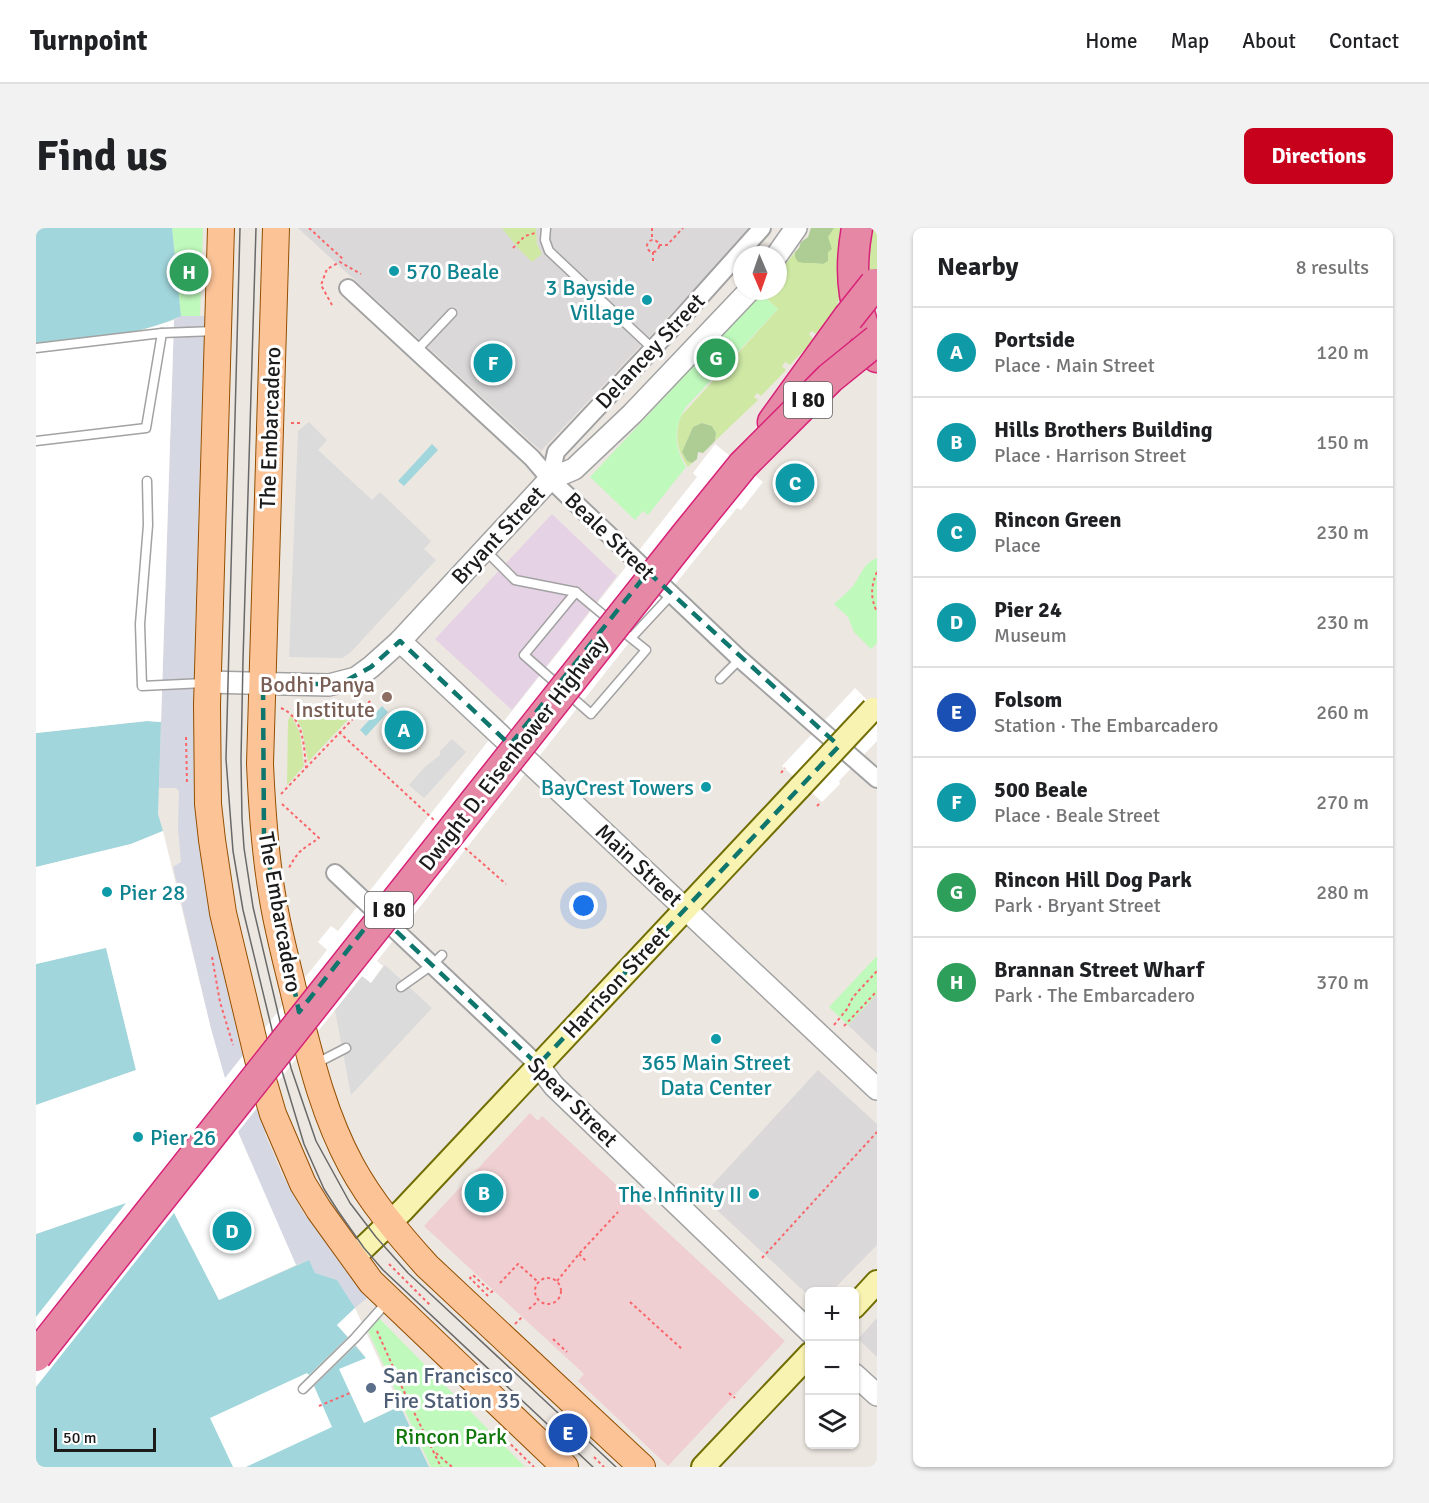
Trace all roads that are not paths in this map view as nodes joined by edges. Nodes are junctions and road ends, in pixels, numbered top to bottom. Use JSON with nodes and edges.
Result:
{"nodes":[{"id":1,"x":221,"y":228,"type":"edge"},
{"id":2,"x":276,"y":228,"type":"edge"},
{"id":3,"x":762,"y":228,"type":"edge"},
{"id":4,"x":796,"y":228,"type":"edge"},
{"id":5,"x":857,"y":228,"type":"edge"},
{"id":6,"x":542,"y":231,"type":"edge"},
{"id":7,"x":783,"y":246,"type":"edge"},
{"id":8,"x":876,"y":283,"type":"edge"},
{"id":9,"x":348,"y":288,"type":"dead end"},
{"id":10,"x":740,"y":300,"type":"edge"},
{"id":11,"x":452,"y":313,"type":"dead end"},
{"id":12,"x":877,"y":330,"type":"edge"},
{"id":13,"x":218,"y":331,"type":"junction"},
{"id":14,"x":162,"y":333,"type":"junction"},
{"id":15,"x":877,"y":340,"type":"edge"},
{"id":16,"x":36,"y":348,"type":"edge"},
{"id":17,"x":652,"y":348,"type":"junction"},
{"id":18,"x":416,"y":351,"type":"junction"},
{"id":19,"x":877,"y":357,"type":"edge"},
{"id":20,"x":773,"y":422,"type":"junction"},
{"id":21,"x":36,"y":441,"type":"edge"},
{"id":22,"x":550,"y":479,"type":"junction"},
{"id":23,"x":147,"y":482,"type":"dead end"},
{"id":24,"x":484,"y":550,"type":"junction"},
{"id":25,"x":576,"y":592,"type":"junction"},
{"id":26,"x":671,"y":595,"type":"junction"},
{"id":27,"x":631,"y":638,"type":"junction"},
{"id":28,"x":400,"y":641,"type":"junction"},
{"id":29,"x":740,"y":659,"type":"junction"},
{"id":30,"x":720,"y":679,"type":"dead end"},
{"id":31,"x":208,"y":682,"type":"junction"},
{"id":32,"x":263,"y":684,"type":"junction"},
{"id":33,"x":875,"y":707,"type":"edge"},
{"id":34,"x":877,"y":779,"type":"edge"},
{"id":35,"x":335,"y":873,"type":"dead end"},
{"id":36,"x":685,"y":909,"type":"junction"},
{"id":37,"x":437,"y":960,"type":"junction"},
{"id":38,"x":401,"y":987,"type":"dead end"},
{"id":39,"x":346,"y":1048,"type":"dead end"},
{"id":40,"x":538,"y":1065,"type":"junction"},
{"id":41,"x":312,"y":1066,"type":"junction"},
{"id":42,"x":877,"y":1089,"type":"edge"},
{"id":43,"x":390,"y":1223,"type":"junction"},
{"id":44,"x":353,"y":1258,"type":"junction"},
{"id":45,"x":877,"y":1282,"type":"edge"},
{"id":46,"x":390,"y":1300,"type":"junction"},
{"id":47,"x":859,"y":1302,"type":"edge"},
{"id":48,"x":805,"y":1327,"type":"edge"},
{"id":49,"x":36,"y":1345,"type":"edge"},
{"id":50,"x":36,"y":1356,"type":"edge"},
{"id":51,"x":805,"y":1359,"type":"edge"},
{"id":52,"x":859,"y":1378,"type":"edge"},
{"id":53,"x":305,"y":1387,"type":"dead end"},
{"id":54,"x":877,"y":1395,"type":"edge"},
{"id":55,"x":565,"y":1467,"type":"edge"},
{"id":56,"x":642,"y":1467,"type":"edge"},
{"id":57,"x":703,"y":1467,"type":"edge"}],
"edges":[{"from":1,"to":13,"type":"main road"},
{"from":2,"to":32,"type":"main road","name":"The Embarcadero"},
{"from":3,"to":17,"type":"street","name":"Delancey Street"},
{"from":4,"to":7,"type":"street"},
{"from":5,"to":19,"type":"highway"},
{"from":6,"to":17,"type":"lane"},
{"from":8,"to":20,"type":"highway","bridge":true},
{"from":9,"to":18,"type":"street","name":"Beale Street"},
{"from":10,"to":22,"type":"street","name":"Bryant Street"},
{"from":11,"to":18,"type":"lane"},
{"from":12,"to":20,"type":"highway","name":"Dwight D. Eisenhower Highway","number":"I 80"},
{"from":13,"to":14,"type":"lane"},
{"from":13,"to":31,"type":"main road"},
{"from":14,"to":16,"type":"lane"},
{"from":14,"to":21,"type":"lane"},
{"from":15,"to":50,"type":"highway","name":"Dwight D. Eisenhower Highway","number":"I 80","bridge":true},
{"from":17,"to":22,"type":"street","name":"Delancey Street"},
{"from":18,"to":22,"type":"street","name":"Beale Street"},
{"from":20,"to":49,"type":"highway","name":"Dwight D. Eisenhower Highway","number":"I 80"},
{"from":22,"to":24,"type":"street","name":"Bryant Street"},
{"from":22,"to":26,"type":"street","name":"Beale Street"},
{"from":23,"to":31,"type":"lane"},
{"from":24,"to":25,"type":"lane"},
{"from":24,"to":28,"type":"street","name":"Bryant Street"},
{"from":25,"to":27,"type":"lane"},
{"from":25,"to":27,"type":"lane"},
{"from":26,"to":27,"type":"lane"},
{"from":26,"to":29,"type":"street","name":"Beale Street"},
{"from":28,"to":32,"type":"street","name":"Bryant Street"},
{"from":28,"to":36,"type":"street","name":"Main Street"},
{"from":29,"to":30,"type":"lane"},
{"from":29,"to":34,"type":"street","name":"Beale Street"},
{"from":31,"to":32,"type":"street","name":"Bryant Street"},
{"from":31,"to":44,"type":"main road"},
{"from":32,"to":41,"type":"main road","name":"The Embarcadero"},
{"from":33,"to":36,"type":"main road","name":"Harrison Street","bridge":true},
{"from":35,"to":37,"type":"street","name":"Spear Street"},
{"from":36,"to":40,"type":"main road","name":"Harrison Street"},
{"from":36,"to":42,"type":"street","name":"Main Street"},
{"from":37,"to":38,"type":"lane"},
{"from":37,"to":40,"type":"street","name":"Spear Street"},
{"from":39,"to":41,"type":"lane"},
{"from":40,"to":43,"type":"main road","name":"Harrison Street"},
{"from":40,"to":48,"type":"street","name":"Spear Street"},
{"from":41,"to":43,"type":"main road","name":"The Embarcadero"},
{"from":43,"to":44,"type":"main road","name":"Harrison Street"},
{"from":43,"to":56,"type":"main road","name":"The Embarcadero"},
{"from":44,"to":46,"type":"main road"},
{"from":45,"to":47,"type":"main road"},
{"from":46,"to":53,"type":"lane"},
{"from":46,"to":55,"type":"main road"},
{"from":51,"to":57,"type":"main road"},
{"from":52,"to":54,"type":"street"}]}
